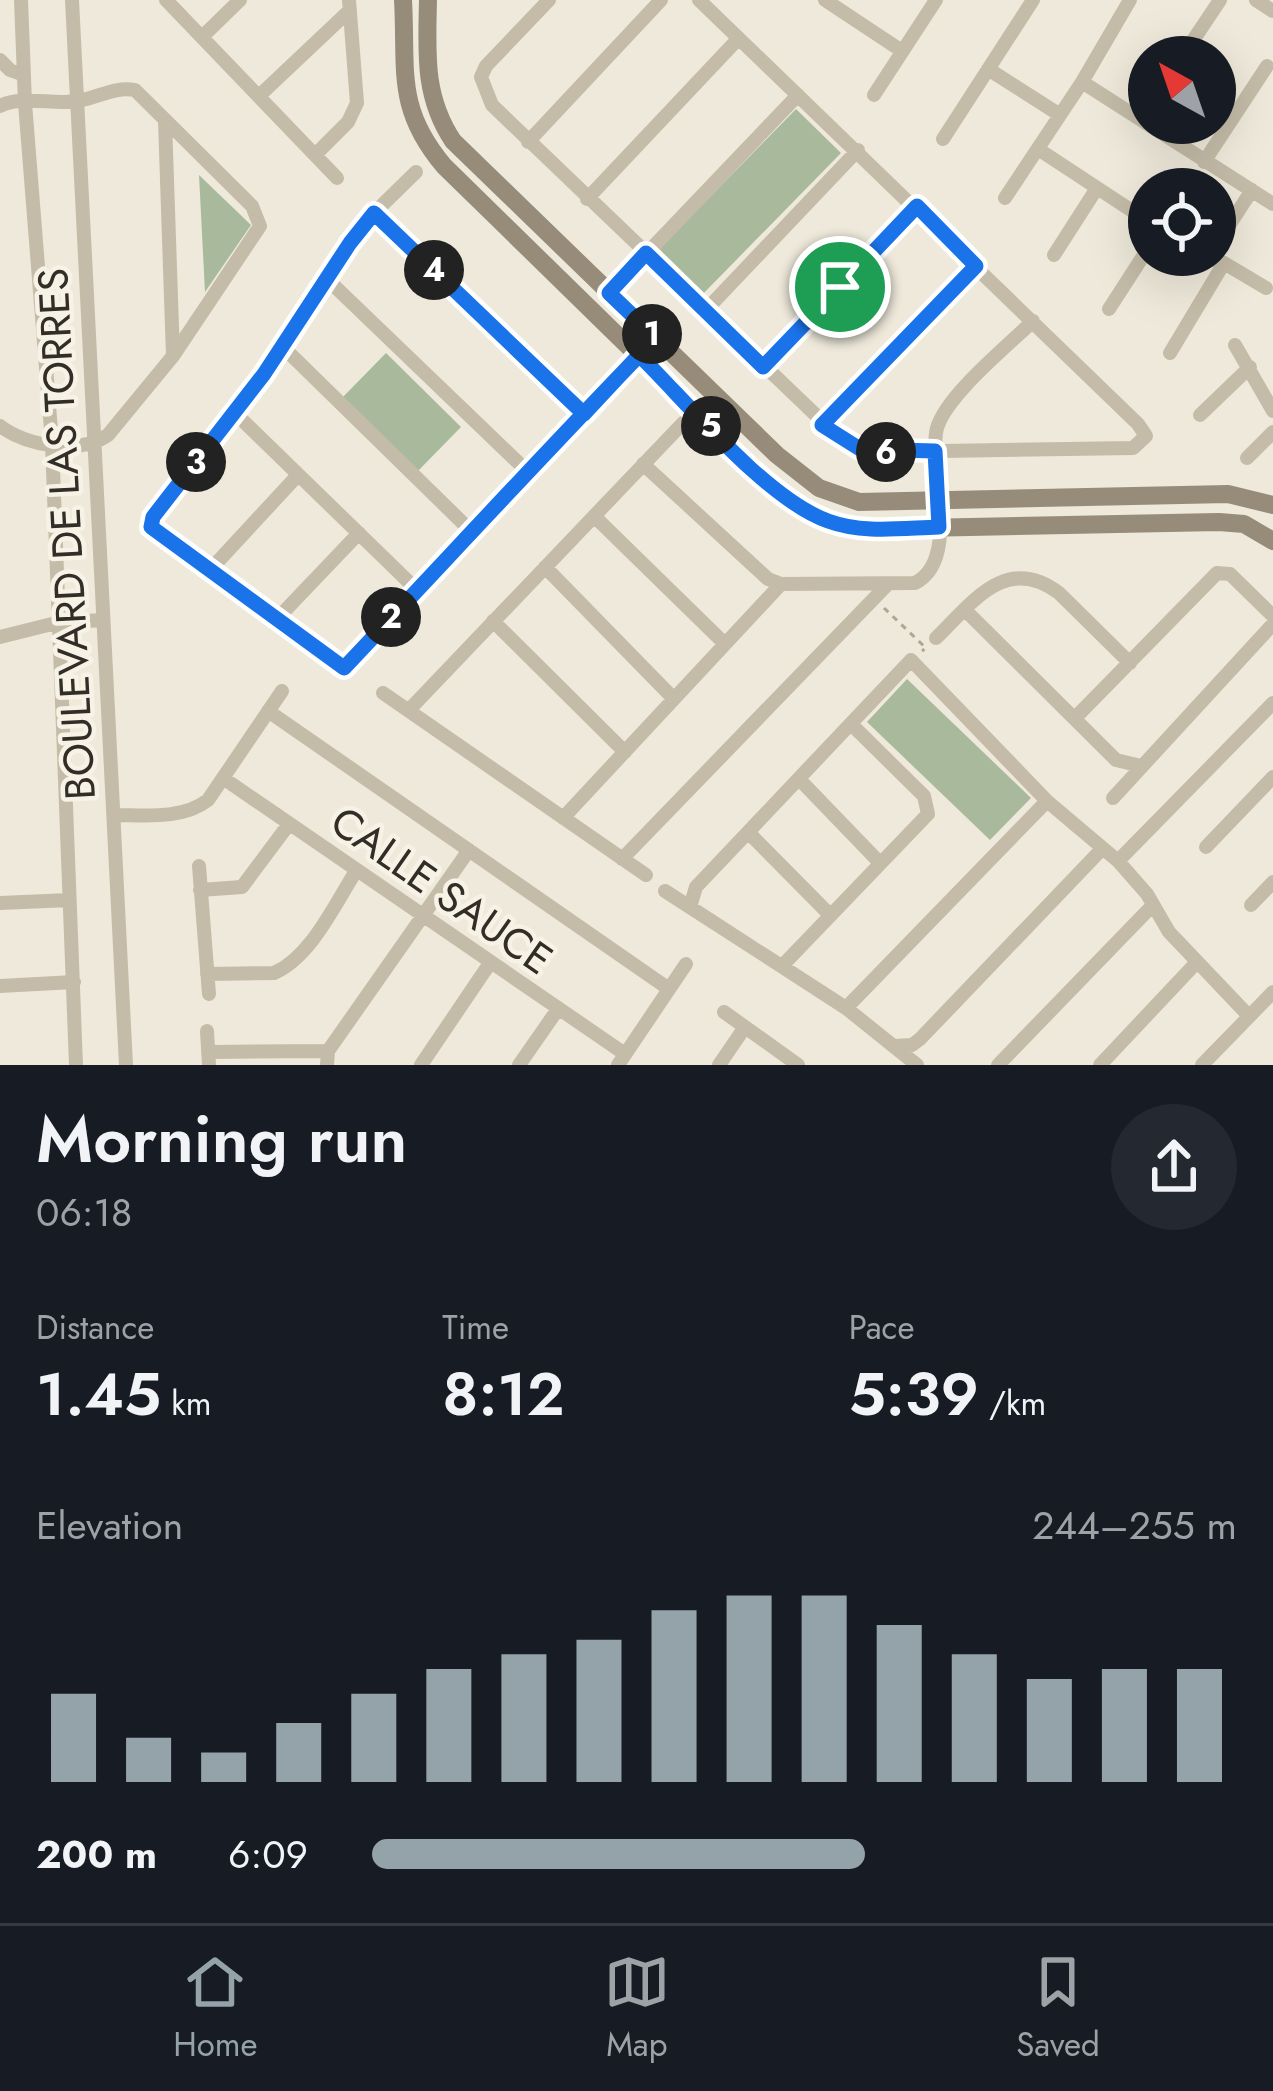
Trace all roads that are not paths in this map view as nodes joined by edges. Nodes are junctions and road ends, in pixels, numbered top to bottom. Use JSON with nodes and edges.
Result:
{"nodes":[{"id":1,"x":21,"y":0,"type":"edge"},
{"id":2,"x":72,"y":0,"type":"edge"},
{"id":3,"x":166,"y":0,"type":"edge"},
{"id":4,"x":240,"y":0,"type":"edge"},
{"id":5,"x":403,"y":0,"type":"edge"},
{"id":6,"x":428,"y":0,"type":"edge"},
{"id":7,"x":549,"y":0,"type":"edge"},
{"id":8,"x":661,"y":0,"type":"edge"},
{"id":9,"x":699,"y":0,"type":"edge"},
{"id":10,"x":824,"y":0,"type":"edge"},
{"id":11,"x":936,"y":0,"type":"edge"},
{"id":12,"x":1033,"y":0,"type":"edge"},
{"id":13,"x":1130,"y":0,"type":"edge"},
{"id":14,"x":1220,"y":0,"type":"edge"},
{"id":15,"x":1256,"y":0,"type":"edge"},
{"id":16,"x":349,"y":5,"type":"edge"},
{"id":17,"x":1273,"y":11,"type":"edge"},
{"id":18,"x":1196,"y":36,"type":"edge"},
{"id":19,"x":202,"y":37,"type":"junction"},
{"id":20,"x":738,"y":39,"type":"junction"},
{"id":21,"x":902,"y":51,"type":"junction"},
{"id":22,"x":0,"y":60,"type":"edge"},
{"id":23,"x":1267,"y":66,"type":"dead end"},
{"id":24,"x":988,"y":69,"type":"junction"},
{"id":25,"x":24,"y":75,"type":"junction"},
{"id":26,"x":1082,"y":82,"type":"junction"},
{"id":27,"x":260,"y":95,"type":"junction"},
{"id":28,"x":798,"y":95,"type":"junction"},
{"id":29,"x":874,"y":95,"type":"dead end"},
{"id":30,"x":76,"y":102,"type":"junction"},
{"id":31,"x":25,"y":103,"type":"junction"},
{"id":32,"x":0,"y":106,"type":"edge"},
{"id":33,"x":1060,"y":116,"type":"junction"},
{"id":34,"x":165,"y":122,"type":"junction"},
{"id":35,"x":440,"y":122,"type":"junction"},
{"id":36,"x":415,"y":126,"type":"junction"},
{"id":37,"x":943,"y":139,"type":"dead end"},
{"id":38,"x":529,"y":142,"type":"junction"},
{"id":39,"x":1038,"y":149,"type":"junction"},
{"id":40,"x":858,"y":150,"type":"junction"},
{"id":41,"x":316,"y":154,"type":"junction"},
{"id":42,"x":1204,"y":162,"type":"junction"},
{"id":43,"x":416,"y":172,"type":"dead end"},
{"id":44,"x":337,"y":178,"type":"dead end"},
{"id":45,"x":1097,"y":188,"type":"junction"},
{"id":46,"x":1252,"y":190,"type":"junction"},
{"id":47,"x":1005,"y":198,"type":"dead end"},
{"id":48,"x":586,"y":199,"type":"junction"},
{"id":49,"x":1273,"y":205,"type":"edge"},
{"id":50,"x":917,"y":206,"type":"junction"},
{"id":51,"x":1128,"y":208,"type":"edge"},
{"id":52,"x":374,"y":213,"type":"junction"},
{"id":53,"x":1236,"y":216,"type":"edge"},
{"id":54,"x":646,"y":253,"type":"junction"},
{"id":55,"x":1054,"y":255,"type":"dead end"},
{"id":56,"x":976,"y":266,"type":"junction"},
{"id":57,"x":1236,"y":271,"type":"edge"},
{"id":58,"x":1131,"y":276,"type":"edge"},
{"id":59,"x":1203,"y":276,"type":"edge"},
{"id":60,"x":326,"y":278,"type":"junction"},
{"id":61,"x":1266,"y":288,"type":"dead end"},
{"id":62,"x":609,"y":293,"type":"junction"},
{"id":63,"x":1109,"y":309,"type":"dead end"},
{"id":64,"x":706,"y":310,"type":"junction"},
{"id":65,"x":1033,"y":321,"type":"junction"},
{"id":66,"x":656,"y":338,"type":"junction"},
{"id":67,"x":1234,"y":345,"type":"dead end"},
{"id":68,"x":283,"y":347,"type":"junction"},
{"id":69,"x":1171,"y":352,"type":"dead end"},
{"id":70,"x":639,"y":355,"type":"junction"},
{"id":71,"x":173,"y":356,"type":"junction"},
{"id":72,"x":763,"y":367,"type":"junction"},
{"id":73,"x":1250,"y":368,"type":"junction"},
{"id":74,"x":1272,"y":409,"type":"edge"},
{"id":75,"x":235,"y":413,"type":"junction"},
{"id":76,"x":584,"y":414,"type":"junction"},
{"id":77,"x":1200,"y":415,"type":"dead end"},
{"id":78,"x":683,"y":423,"type":"dead end"},
{"id":79,"x":822,"y":425,"type":"junction"},
{"id":80,"x":0,"y":426,"type":"edge"},
{"id":81,"x":1273,"y":432,"type":"edge"},
{"id":82,"x":52,"y":443,"type":"junction"},
{"id":83,"x":95,"y":444,"type":"junction"},
{"id":84,"x":935,"y":451,"type":"junction"},
{"id":85,"x":1247,"y":458,"type":"dead end"},
{"id":86,"x":643,"y":464,"type":"junction"},
{"id":87,"x":528,"y":472,"type":"junction"},
{"id":88,"x":298,"y":475,"type":"junction"},
{"id":89,"x":938,"y":501,"type":"junction"},
{"id":90,"x":1273,"y":505,"type":"edge"},
{"id":91,"x":594,"y":515,"type":"junction"},
{"id":92,"x":939,"y":527,"type":"junction"},
{"id":93,"x":472,"y":532,"type":"junction"},
{"id":94,"x":358,"y":533,"type":"junction"},
{"id":95,"x":1273,"y":541,"type":"edge"},
{"id":96,"x":545,"y":568,"type":"junction"},
{"id":97,"x":210,"y":570,"type":"junction"},
{"id":98,"x":781,"y":584,"type":"junction"},
{"id":99,"x":887,"y":584,"type":"junction"},
{"id":100,"x":417,"y":590,"type":"junction"},
{"id":101,"x":964,"y":610,"type":"junction"},
{"id":102,"x":0,"y":616,"type":"edge"},
{"id":103,"x":277,"y":619,"type":"junction"},
{"id":104,"x":102,"y":620,"type":"junction"},
{"id":105,"x":1273,"y":620,"type":"edge"},
{"id":106,"x":494,"y":621,"type":"junction"},
{"id":107,"x":56,"y":623,"type":"junction"},
{"id":108,"x":2,"y":636,"type":"edge"},
{"id":109,"x":936,"y":638,"type":"dead end"},
{"id":110,"x":725,"y":644,"type":"junction"},
{"id":111,"x":1130,"y":663,"type":"junction"},
{"id":112,"x":282,"y":691,"type":"dead end"},
{"id":113,"x":383,"y":693,"type":"dead end"},
{"id":114,"x":674,"y":699,"type":"junction"},
{"id":115,"x":1273,"y":704,"type":"edge"},
{"id":116,"x":409,"y":710,"type":"junction"},
{"id":117,"x":268,"y":711,"type":"junction"},
{"id":118,"x":1076,"y":717,"type":"junction"},
{"id":119,"x":852,"y":725,"type":"junction"},
{"id":120,"x":625,"y":752,"type":"junction"},
{"id":121,"x":1141,"y":766,"type":"junction"},
{"id":122,"x":1273,"y":777,"type":"edge"},
{"id":123,"x":223,"y":778,"type":"junction"},
{"id":124,"x":800,"y":780,"type":"junction"},
{"id":125,"x":1113,"y":798,"type":"dead end"},
{"id":126,"x":1047,"y":801,"type":"junction"},
{"id":127,"x":114,"y":815,"type":"junction"},
{"id":128,"x":563,"y":818,"type":"junction"},
{"id":129,"x":289,"y":824,"type":"junction"},
{"id":130,"x":748,"y":832,"type":"junction"},
{"id":131,"x":1205,"y":847,"type":"dead end"},
{"id":132,"x":469,"y":850,"type":"junction"},
{"id":133,"x":1101,"y":850,"type":"junction"},
{"id":134,"x":622,"y":859,"type":"junction"},
{"id":135,"x":1118,"y":861,"type":"junction"},
{"id":136,"x":880,"y":862,"type":"junction"},
{"id":137,"x":199,"y":866,"type":"dead end"},
{"id":138,"x":356,"y":872,"type":"junction"},
{"id":139,"x":646,"y":875,"type":"dead end"},
{"id":140,"x":1273,"y":882,"type":"edge"},
{"id":141,"x":200,"y":890,"type":"junction"},
{"id":142,"x":665,"y":891,"type":"dead end"},
{"id":143,"x":69,"y":901,"type":"junction"},
{"id":144,"x":0,"y":903,"type":"edge"},
{"id":145,"x":1251,"y":905,"type":"dead end"},
{"id":146,"x":1152,"y":906,"type":"junction"},
{"id":147,"x":690,"y":907,"type":"junction"},
{"id":148,"x":829,"y":914,"type":"junction"},
{"id":149,"x":422,"y":917,"type":"junction"},
{"id":150,"x":1197,"y":962,"type":"junction"},
{"id":151,"x":490,"y":963,"type":"junction"},
{"id":152,"x":686,"y":964,"type":"dead end"},
{"id":153,"x":782,"y":966,"type":"junction"},
{"id":154,"x":207,"y":974,"type":"junction"},
{"id":155,"x":74,"y":982,"type":"junction"},
{"id":156,"x":0,"y":986,"type":"edge"},
{"id":157,"x":669,"y":988,"type":"junction"},
{"id":158,"x":1273,"y":992,"type":"edge"},
{"id":159,"x":209,"y":994,"type":"dead end"},
{"id":160,"x":846,"y":1008,"type":"junction"},
{"id":161,"x":558,"y":1009,"type":"junction"},
{"id":162,"x":724,"y":1012,"type":"dead end"},
{"id":163,"x":1250,"y":1016,"type":"junction"},
{"id":164,"x":745,"y":1027,"type":"junction"},
{"id":165,"x":208,"y":1031,"type":"dead end"},
{"id":166,"x":894,"y":1046,"type":"junction"},
{"id":167,"x":328,"y":1058,"type":"edge"},
{"id":168,"x":209,"y":1059,"type":"edge"},
{"id":169,"x":622,"y":1060,"type":"edge"},
{"id":170,"x":66,"y":1065,"type":"edge"},
{"id":171,"x":76,"y":1065,"type":"edge"},
{"id":172,"x":125,"y":1065,"type":"edge"},
{"id":173,"x":421,"y":1065,"type":"edge"},
{"id":174,"x":519,"y":1065,"type":"edge"},
{"id":175,"x":718,"y":1065,"type":"edge"},
{"id":176,"x":799,"y":1065,"type":"edge"},
{"id":177,"x":917,"y":1065,"type":"edge"},
{"id":178,"x":998,"y":1065,"type":"edge"},
{"id":179,"x":1100,"y":1065,"type":"edge"},
{"id":180,"x":1202,"y":1065,"type":"edge"}],
"edges":[{"from":1,"to":25,"type":"street","name":"BOULEVARD DE LAS TORRES"},
{"from":2,"to":30,"type":"street","name":"BOULEVARD DE LAS TORRES"},
{"from":3,"to":19,"type":"street"},
{"from":4,"to":19,"type":"street"},
{"from":5,"to":36,"type":"street"},
{"from":6,"to":35,"type":"street"},
{"from":7,"to":38,"type":"street"},
{"from":8,"to":38,"type":"street"},
{"from":9,"to":20,"type":"street"},
{"from":10,"to":21,"type":"street"},
{"from":11,"to":21,"type":"street"},
{"from":12,"to":24,"type":"street"},
{"from":13,"to":26,"type":"street"},
{"from":14,"to":18,"type":"street"},
{"from":15,"to":17,"type":"street"},
{"from":16,"to":27,"type":"street"},
{"from":16,"to":41,"type":"street"},
{"from":19,"to":27,"type":"street"},
{"from":20,"to":28,"type":"street"},
{"from":20,"to":48,"type":"street"},
{"from":21,"to":29,"type":"street"},
{"from":22,"to":25,"type":"street"},
{"from":23,"to":42,"type":"street"},
{"from":24,"to":33,"type":"street"},
{"from":24,"to":37,"type":"street"},
{"from":25,"to":31,"type":"street","name":"BOULEVARD DE LAS TORRES"},
{"from":26,"to":33,"type":"street"},
{"from":26,"to":42,"type":"street"},
{"from":27,"to":41,"type":"street"},
{"from":28,"to":40,"type":"street"},
{"from":28,"to":54,"type":"street"},
{"from":30,"to":31,"type":"street"},
{"from":30,"to":34,"type":"street"},
{"from":30,"to":83,"type":"street","name":"BOULEVARD DE LAS TORRES"},
{"from":31,"to":32,"type":"street"},
{"from":31,"to":82,"type":"street","name":"BOULEVARD DE LAS TORRES"},
{"from":33,"to":39,"type":"street"},
{"from":34,"to":71,"type":"street"},
{"from":34,"to":71,"type":"street"},
{"from":35,"to":36,"type":"street"},
{"from":35,"to":62,"type":"street"},
{"from":36,"to":70,"type":"street"},
{"from":38,"to":48,"type":"street"},
{"from":39,"to":45,"type":"street"},
{"from":39,"to":47,"type":"street"},
{"from":40,"to":50,"type":"street"},
{"from":40,"to":64,"type":"street"},
{"from":41,"to":44,"type":"street"},
{"from":42,"to":46,"type":"street"},
{"from":43,"to":52,"type":"street"},
{"from":45,"to":51,"type":"street"},
{"from":45,"to":55,"type":"street"},
{"from":46,"to":49,"type":"street"},
{"from":46,"to":53,"type":"street"},
{"from":48,"to":54,"type":"street"},
{"from":50,"to":56,"type":"street"},
{"from":50,"to":72,"type":"street"},
{"from":52,"to":60,"type":"street"},
{"from":52,"to":76,"type":"street"},
{"from":54,"to":62,"type":"street"},
{"from":54,"to":64,"type":"street"},
{"from":56,"to":65,"type":"street"},
{"from":56,"to":79,"type":"street"},
{"from":57,"to":61,"type":"street"},
{"from":58,"to":63,"type":"street"},
{"from":59,"to":69,"type":"street"},
{"from":60,"to":68,"type":"street"},
{"from":60,"to":87,"type":"street"},
{"from":62,"to":66,"type":"street"},
{"from":64,"to":72,"type":"street"},
{"from":65,"to":84,"type":"street"},
{"from":65,"to":84,"type":"street"},
{"from":66,"to":70,"type":"street"},
{"from":66,"to":89,"type":"street"},
{"from":67,"to":73,"type":"street"},
{"from":68,"to":75,"type":"street"},
{"from":68,"to":93,"type":"street"},
{"from":70,"to":76,"type":"street"},
{"from":70,"to":92,"type":"street"},
{"from":71,"to":83,"type":"street"},
{"from":72,"to":79,"type":"street"},
{"from":73,"to":74,"type":"street"},
{"from":73,"to":77,"type":"street"},
{"from":75,"to":88,"type":"street"},
{"from":75,"to":97,"type":"street"},
{"from":76,"to":87,"type":"street"},
{"from":78,"to":86,"type":"street"},
{"from":79,"to":84,"type":"street"},
{"from":80,"to":82,"type":"street"},
{"from":81,"to":85,"type":"street"},
{"from":82,"to":83,"type":"street"},
{"from":82,"to":107,"type":"street","name":"BOULEVARD DE LAS TORRES"},
{"from":83,"to":104,"type":"street","name":"BOULEVARD DE LAS TORRES"},
{"from":84,"to":89,"type":"street"},
{"from":86,"to":91,"type":"street"},
{"from":86,"to":98,"type":"street"},
{"from":87,"to":93,"type":"street"},
{"from":88,"to":94,"type":"street"},
{"from":88,"to":97,"type":"street"},
{"from":89,"to":90,"type":"street"},
{"from":89,"to":92,"type":"street"},
{"from":91,"to":96,"type":"street"},
{"from":91,"to":110,"type":"street"},
{"from":92,"to":95,"type":"street"},
{"from":92,"to":99,"type":"street"},
{"from":93,"to":100,"type":"street"},
{"from":94,"to":100,"type":"street"},
{"from":94,"to":103,"type":"street"},
{"from":96,"to":106,"type":"street"},
{"from":96,"to":114,"type":"street"},
{"from":97,"to":103,"type":"street"},
{"from":98,"to":99,"type":"street"},
{"from":98,"to":110,"type":"street"},
{"from":99,"to":134,"type":"street"},
{"from":100,"to":103,"type":"street"},
{"from":101,"to":109,"type":"street"},
{"from":101,"to":111,"type":"street"},
{"from":101,"to":118,"type":"street"},
{"from":102,"to":108,"type":"street"},
{"from":104,"to":107,"type":"street"},
{"from":104,"to":127,"type":"street","name":"BOULEVARD DE LAS TORRES"},
{"from":105,"to":111,"type":"street"},
{"from":105,"to":121,"type":"street"},
{"from":106,"to":116,"type":"street"},
{"from":106,"to":120,"type":"street"},
{"from":107,"to":108,"type":"street"},
{"from":107,"to":143,"type":"street","name":"BOULEVARD DE LAS TORRES"},
{"from":110,"to":114,"type":"street"},
{"from":111,"to":118,"type":"street"},
{"from":112,"to":117,"type":"street"},
{"from":113,"to":116,"type":"street"},
{"from":114,"to":120,"type":"street"},
{"from":115,"to":135,"type":"street"},
{"from":116,"to":128,"type":"street"},
{"from":117,"to":123,"type":"street"},
{"from":117,"to":132,"type":"street"},
{"from":118,"to":121,"type":"street"},
{"from":119,"to":124,"type":"street"},
{"from":119,"to":126,"type":"street"},
{"from":119,"to":136,"type":"street"},
{"from":120,"to":128,"type":"street"},
{"from":121,"to":125,"type":"street"},
{"from":122,"to":131,"type":"street"},
{"from":123,"to":127,"type":"street"},
{"from":123,"to":129,"type":"street","name":"CALLE SAUCE"},
{"from":124,"to":130,"type":"street"},
{"from":124,"to":136,"type":"street"},
{"from":126,"to":133,"type":"street"},
{"from":126,"to":160,"type":"street"},
{"from":127,"to":172,"type":"street","name":"BOULEVARD DE LAS TORRES"},
{"from":128,"to":134,"type":"street"},
{"from":129,"to":138,"type":"street","name":"CALLE SAUCE"},
{"from":129,"to":141,"type":"street"},
{"from":130,"to":147,"type":"street"},
{"from":130,"to":148,"type":"street"},
{"from":132,"to":149,"type":"street"},
{"from":132,"to":157,"type":"street"},
{"from":133,"to":135,"type":"street"},
{"from":133,"to":166,"type":"street"},
{"from":134,"to":139,"type":"street"},
{"from":135,"to":146,"type":"street"},
{"from":136,"to":148,"type":"street"},
{"from":137,"to":141,"type":"street"},
{"from":138,"to":149,"type":"street","name":"CALLE SAUCE"},
{"from":138,"to":154,"type":"street"},
{"from":140,"to":145,"type":"street"},
{"from":141,"to":154,"type":"street"},
{"from":142,"to":147,"type":"street"},
{"from":143,"to":144,"type":"street"},
{"from":143,"to":155,"type":"street","name":"BOULEVARD DE LAS TORRES"},
{"from":146,"to":150,"type":"street"},
{"from":146,"to":178,"type":"street"},
{"from":147,"to":153,"type":"street"},
{"from":148,"to":153,"type":"street"},
{"from":149,"to":151,"type":"street","name":"CALLE SAUCE"},
{"from":149,"to":167,"type":"street"},
{"from":150,"to":163,"type":"street"},
{"from":150,"to":179,"type":"street"},
{"from":151,"to":161,"type":"street","name":"CALLE SAUCE"},
{"from":151,"to":173,"type":"street"},
{"from":152,"to":157,"type":"street"},
{"from":153,"to":160,"type":"street"},
{"from":154,"to":159,"type":"street"},
{"from":155,"to":156,"type":"street"},
{"from":155,"to":171,"type":"street","name":"BOULEVARD DE LAS TORRES"},
{"from":157,"to":169,"type":"street"},
{"from":158,"to":163,"type":"street"},
{"from":160,"to":166,"type":"street"},
{"from":161,"to":169,"type":"street","name":"CALLE SAUCE"},
{"from":161,"to":174,"type":"street"},
{"from":162,"to":164,"type":"street"},
{"from":163,"to":180,"type":"street"},
{"from":164,"to":175,"type":"street"},
{"from":164,"to":176,"type":"street"},
{"from":165,"to":168,"type":"street"},
{"from":166,"to":177,"type":"street"},
{"from":167,"to":168,"type":"street"},
{"from":170,"to":171,"type":"street"}]}
